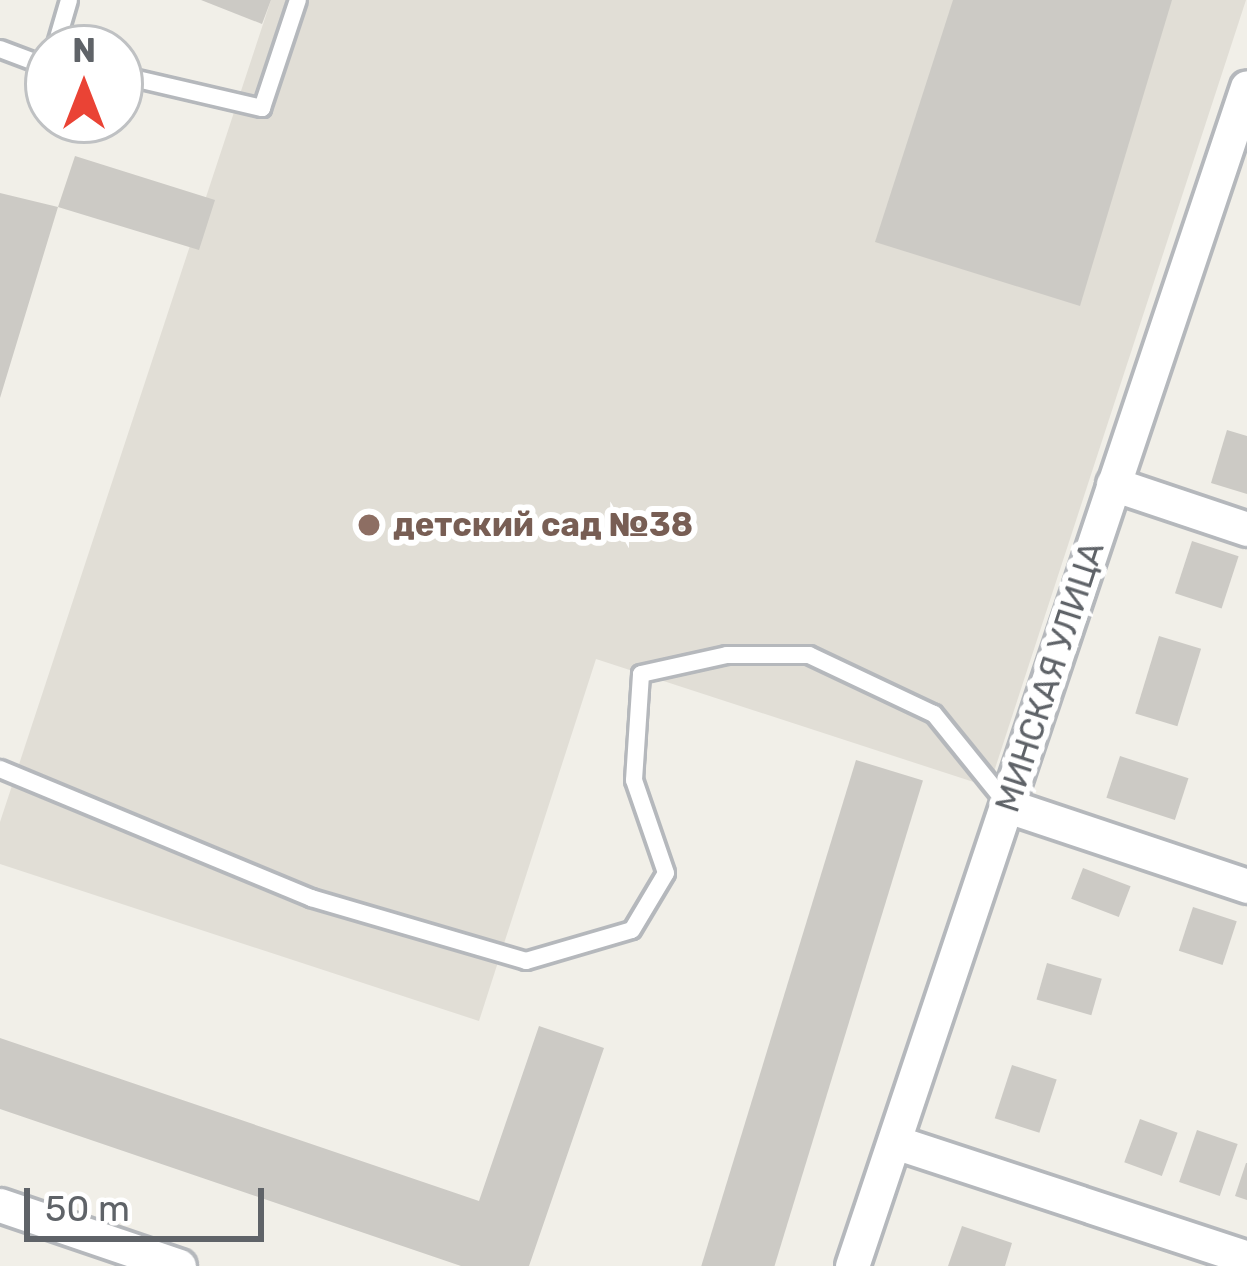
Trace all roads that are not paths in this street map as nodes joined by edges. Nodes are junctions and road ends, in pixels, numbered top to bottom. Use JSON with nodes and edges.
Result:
{"nodes":[{"id":1,"x":298,"y":0,"type":"edge"},
{"id":2,"x":144,"y":81,"type":"edge"},
{"id":3,"x":1247,"y":87,"type":"edge"},
{"id":4,"x":1240,"y":135,"type":"edge"},
{"id":5,"x":1113,"y":484,"type":"junction"},
{"id":6,"x":1247,"y":530,"type":"edge"},
{"id":7,"x":0,"y":769,"type":"edge"},
{"id":8,"x":1008,"y":806,"type":"junction"},
{"id":9,"x":1247,"y":886,"type":"edge"},
{"id":10,"x":898,"y":1143,"type":"junction"},
{"id":11,"x":0,"y":1204,"type":"edge"},
{"id":12,"x":1247,"y":1258,"type":"edge"},
{"id":13,"x":179,"y":1266,"type":"edge"},
{"id":14,"x":852,"y":1266,"type":"edge"}],
"edges":[{"from":1,"to":2,"type":"lane"},
{"from":3,"to":4,"type":"street","name":"МИНСКАЯ УЛИЦА"},
{"from":4,"to":5,"type":"street","name":"МИНСКАЯ УЛИЦА"},
{"from":5,"to":6,"type":"street"},
{"from":5,"to":8,"type":"street","name":"МИНСКАЯ УЛИЦА"},
{"from":7,"to":8,"type":"lane"},
{"from":8,"to":9,"type":"street"},
{"from":8,"to":10,"type":"street","name":"МИНСКАЯ УЛИЦА"},
{"from":10,"to":12,"type":"street"},
{"from":10,"to":14,"type":"street","name":"МИНСКАЯ УЛИЦА"},
{"from":11,"to":13,"type":"street"}]}
